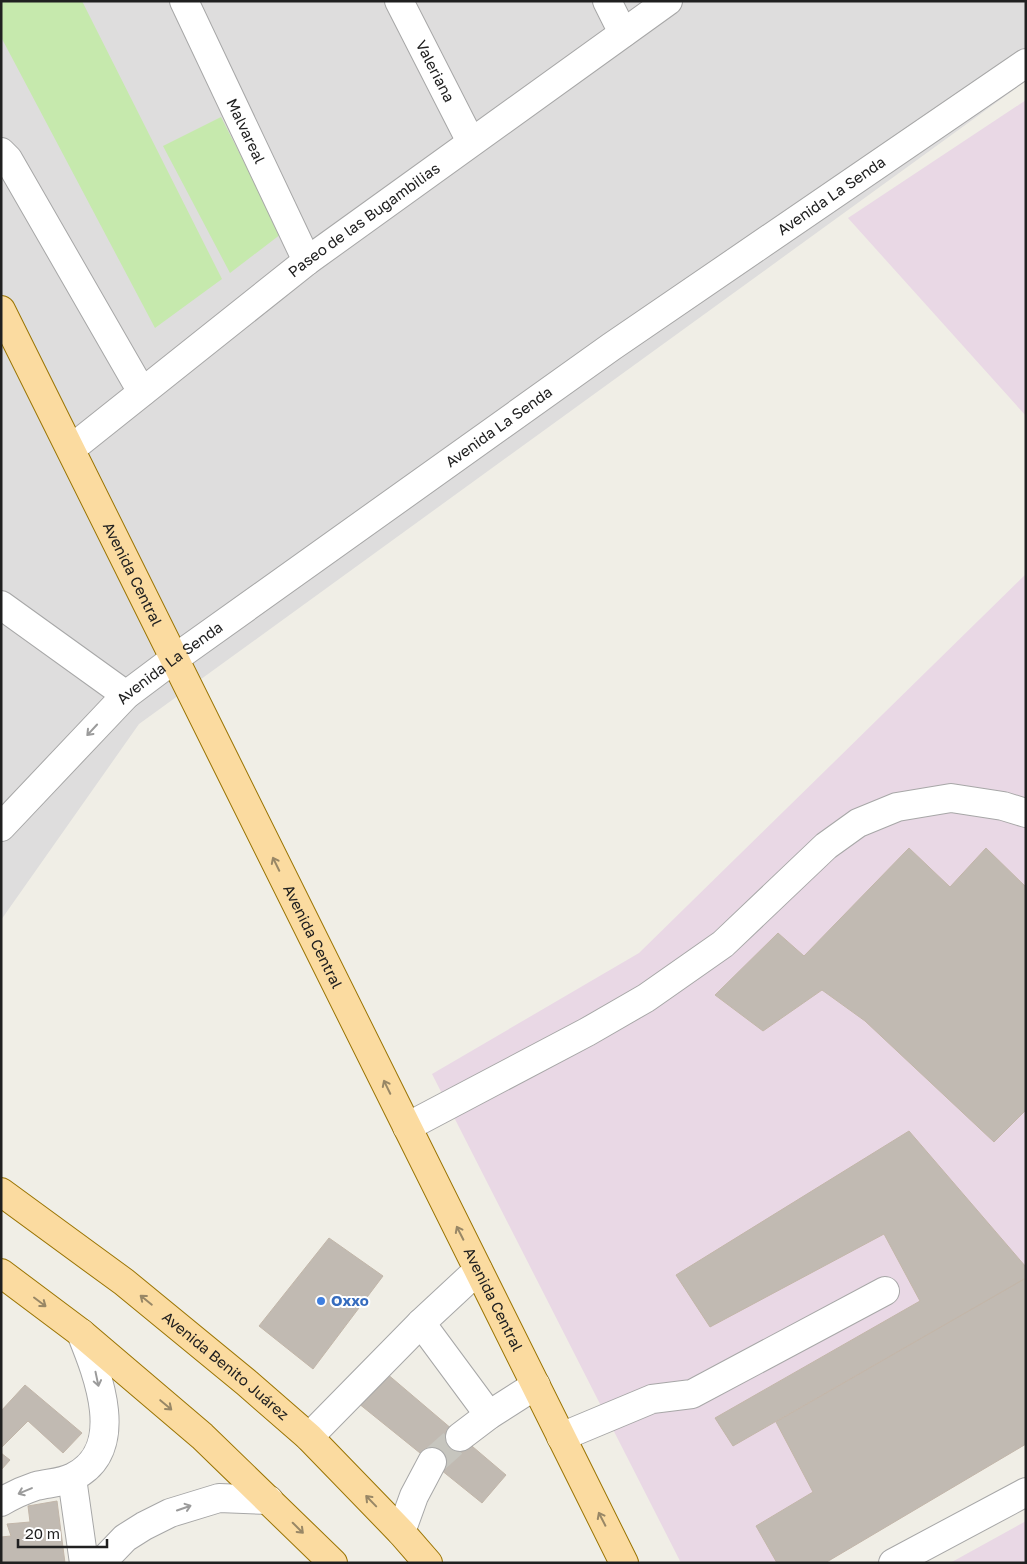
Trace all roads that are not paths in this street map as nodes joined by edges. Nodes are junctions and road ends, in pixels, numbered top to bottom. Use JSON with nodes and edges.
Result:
{"nodes":[{"id":1,"x":184,"y":1,"type":"edge"},
{"id":2,"x":399,"y":1,"type":"edge"},
{"id":3,"x":607,"y":1,"type":"edge"},
{"id":4,"x":668,"y":1,"type":"edge"},
{"id":5,"x":622,"y":33,"type":"junction"},
{"id":6,"x":1026,"y":63,"type":"edge"},
{"id":7,"x":471,"y":142,"type":"junction"},
{"id":8,"x":1,"y":152,"type":"edge"},
{"id":9,"x":307,"y":260,"type":"junction"},
{"id":10,"x":1,"y":310,"type":"edge"},
{"id":11,"x":142,"y":392,"type":"junction"},
{"id":12,"x":71,"y":449,"type":"junction"},
{"id":13,"x":1,"y":606,"type":"edge"},
{"id":14,"x":174,"y":659,"type":"junction"},
{"id":15,"x":126,"y":695,"type":"junction"},
{"id":16,"x":1026,"y":813,"type":"edge"},
{"id":17,"x":1,"y":827,"type":"edge"},
{"id":18,"x":407,"y":1127,"type":"junction"},
{"id":19,"x":1,"y":1192,"type":"edge"},
{"id":20,"x":1,"y":1216,"type":"edge"},
{"id":21,"x":44,"y":1224,"type":"junction"},
{"id":22,"x":478,"y":1270,"type":"junction"},
{"id":23,"x":1,"y":1273,"type":"edge"},
{"id":24,"x":885,"y":1291,"type":"dead end"},
{"id":25,"x":421,"y":1323,"type":"junction"},
{"id":26,"x":81,"y":1333,"type":"junction"},
{"id":27,"x":536,"y":1385,"type":"junction"},
{"id":28,"x":489,"y":1415,"type":"junction"},
{"id":29,"x":309,"y":1437,"type":"junction"},
{"id":30,"x":460,"y":1437,"type":"tunnel mouth"},
{"id":31,"x":562,"y":1437,"type":"junction"},
{"id":32,"x":432,"y":1462,"type":"tunnel mouth"},
{"id":33,"x":72,"y":1478,"type":"junction"},
{"id":34,"x":1026,"y":1492,"type":"edge"},
{"id":35,"x":269,"y":1500,"type":"junction"},
{"id":36,"x":1,"y":1502,"type":"edge"},
{"id":37,"x":401,"y":1532,"type":"junction"},
{"id":38,"x":84,"y":1563,"type":"edge"},
{"id":39,"x":101,"y":1563,"type":"edge"},
{"id":40,"x":333,"y":1563,"type":"edge"},
{"id":41,"x":428,"y":1563,"type":"edge"},
{"id":42,"x":624,"y":1563,"type":"edge"},
{"id":43,"x":893,"y":1563,"type":"edge"}],
"edges":[{"from":1,"to":9,"type":"street","name":"Malvareal"},
{"from":2,"to":7,"type":"street","name":"Valeriana"},
{"from":3,"to":5,"type":"street"},
{"from":4,"to":5,"type":"street","name":"Paseo de las Bugambilias"},
{"from":5,"to":7,"type":"street","name":"Paseo de las Bugambilias"},
{"from":6,"to":14,"type":"street","name":"Avenida La Senda"},
{"from":7,"to":9,"type":"street","name":"Paseo de las Bugambilias"},
{"from":8,"to":11,"type":"street"},
{"from":9,"to":11,"type":"street","name":"Paseo de las Bugambilias"},
{"from":10,"to":12,"type":"main road","name":"Avenida Central"},
{"from":11,"to":12,"type":"street","name":"Paseo de las Bugambilias"},
{"from":12,"to":14,"type":"main road","name":"Avenida Central"},
{"from":13,"to":15,"type":"street"},
{"from":14,"to":15,"type":"street","name":"Avenida La Senda"},
{"from":18,"to":14,"type":"main road","name":"Avenida Central","one_way":true},
{"from":15,"to":17,"type":"street","name":"Avenida La Senda","one_way":true},
{"from":16,"to":18,"type":"street"},
{"from":22,"to":18,"type":"main road","name":"Avenida Central","one_way":true},
{"from":19,"to":21,"type":"main road","name":"Avenida Benito Juárez"},
{"from":20,"to":21,"type":"main road"},
{"from":29,"to":21,"type":"main road","name":"Avenida Benito Juárez","one_way":true},
{"from":22,"to":25,"type":"street"},
{"from":22,"to":27,"type":"main road","name":"Avenida Central"},
{"from":23,"to":26,"type":"main road","one_way":true},
{"from":24,"to":31,"type":"street"},
{"from":25,"to":28,"type":"street"},
{"from":25,"to":29,"type":"street"},
{"from":26,"to":33,"type":"street","one_way":true},
{"from":26,"to":35,"type":"main road","one_way":true},
{"from":27,"to":28,"type":"street"},
{"from":27,"to":31,"type":"main road","name":"Avenida Central"},
{"from":28,"to":30,"type":"street"},
{"from":37,"to":29,"type":"main road","name":"Avenida Benito Juárez","one_way":true},
{"from":42,"to":31,"type":"main road","name":"Avenida Central","one_way":true},
{"from":32,"to":37,"type":"street"},
{"from":33,"to":36,"type":"street","one_way":true},
{"from":33,"to":38,"type":"street"},
{"from":34,"to":43,"type":"street"},
{"from":39,"to":35,"type":"street","one_way":true},
{"from":35,"to":40,"type":"main road","one_way":true},
{"from":37,"to":41,"type":"main road","name":"Avenida Benito Juárez"}]}
